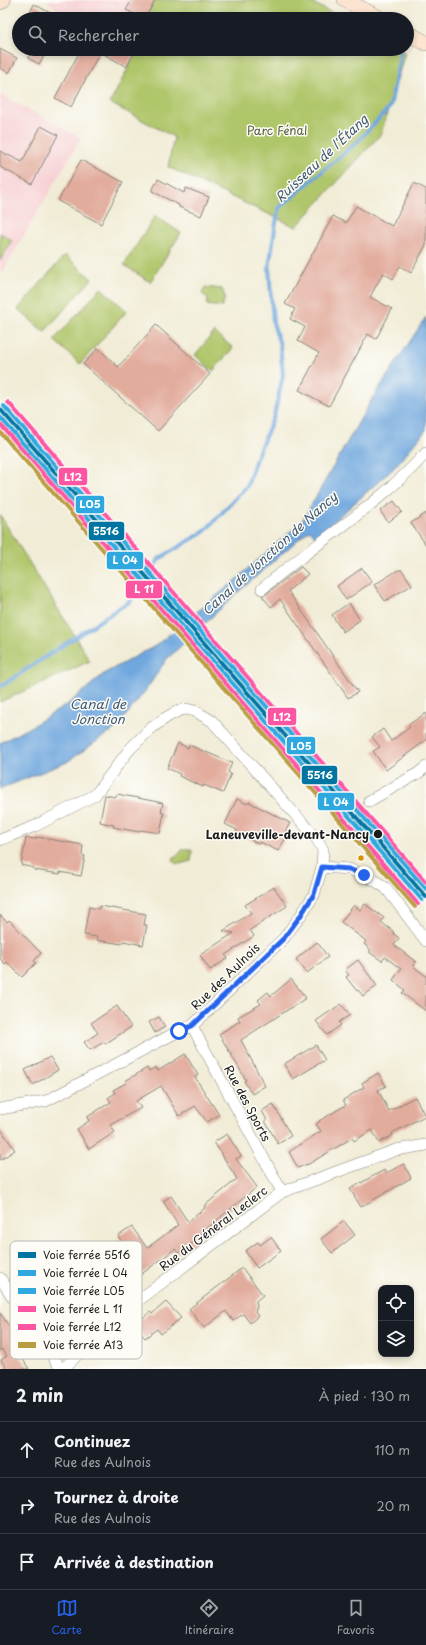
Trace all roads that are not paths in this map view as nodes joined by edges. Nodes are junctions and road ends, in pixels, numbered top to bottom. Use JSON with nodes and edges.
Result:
{"nodes":[{"id":1,"x":3,"y":0,"type":"edge"},
{"id":2,"x":345,"y":0,"type":"edge"},
{"id":3,"x":0,"y":2,"type":"edge"},
{"id":4,"x":368,"y":12,"type":"edge"},
{"id":5,"x":414,"y":37,"type":"edge"},
{"id":6,"x":426,"y":43,"type":"edge"},
{"id":7,"x":426,"y":453,"type":"edge"},
{"id":8,"x":262,"y":589,"type":"dead end"},
{"id":9,"x":426,"y":767,"type":"edge"},
{"id":10,"x":369,"y":801,"type":"dead end"},
{"id":11,"x":0,"y":840,"type":"edge"},
{"id":12,"x":322,"y":863,"type":"junction"},
{"id":13,"x":426,"y":941,"type":"edge"},
{"id":14,"x":192,"y":1026,"type":"junction"},
{"id":15,"x":0,"y":1110,"type":"edge"},
{"id":16,"x":426,"y":1145,"type":"edge"},
{"id":17,"x":282,"y":1192,"type":"junction"},
{"id":18,"x":0,"y":1278,"type":"edge"},
{"id":19,"x":10,"y":1293,"type":"edge"},
{"id":20,"x":142,"y":1298,"type":"edge"},
{"id":21,"x":55,"y":1359,"type":"edge"},
{"id":22,"x":72,"y":1359,"type":"edge"},
{"id":23,"x":62,"y":1369,"type":"edge"}],
"edges":[{"from":1,"to":3,"type":"main road"},
{"from":2,"to":4,"type":"main road"},
{"from":5,"to":6,"type":"main road"},
{"from":7,"to":8,"type":"street"},
{"from":9,"to":10,"type":"street"},
{"from":11,"to":12,"type":"street"},
{"from":12,"to":13,"type":"street"},
{"from":12,"to":14,"type":"street","name":"Rue des Aulnois"},
{"from":14,"to":15,"type":"street","name":"Rue des Aulnois"},
{"from":14,"to":17,"type":"street","name":"Rue des Sports"},
{"from":16,"to":17,"type":"street","name":"Rue du Général Leclerc"},
{"from":17,"to":20,"type":"street","name":"Rue du Général Leclerc"},
{"from":18,"to":19,"type":"street"},
{"from":21,"to":23,"type":"street"},
{"from":22,"to":23,"type":"street","name":"Rue du Général Leclerc"}]}
